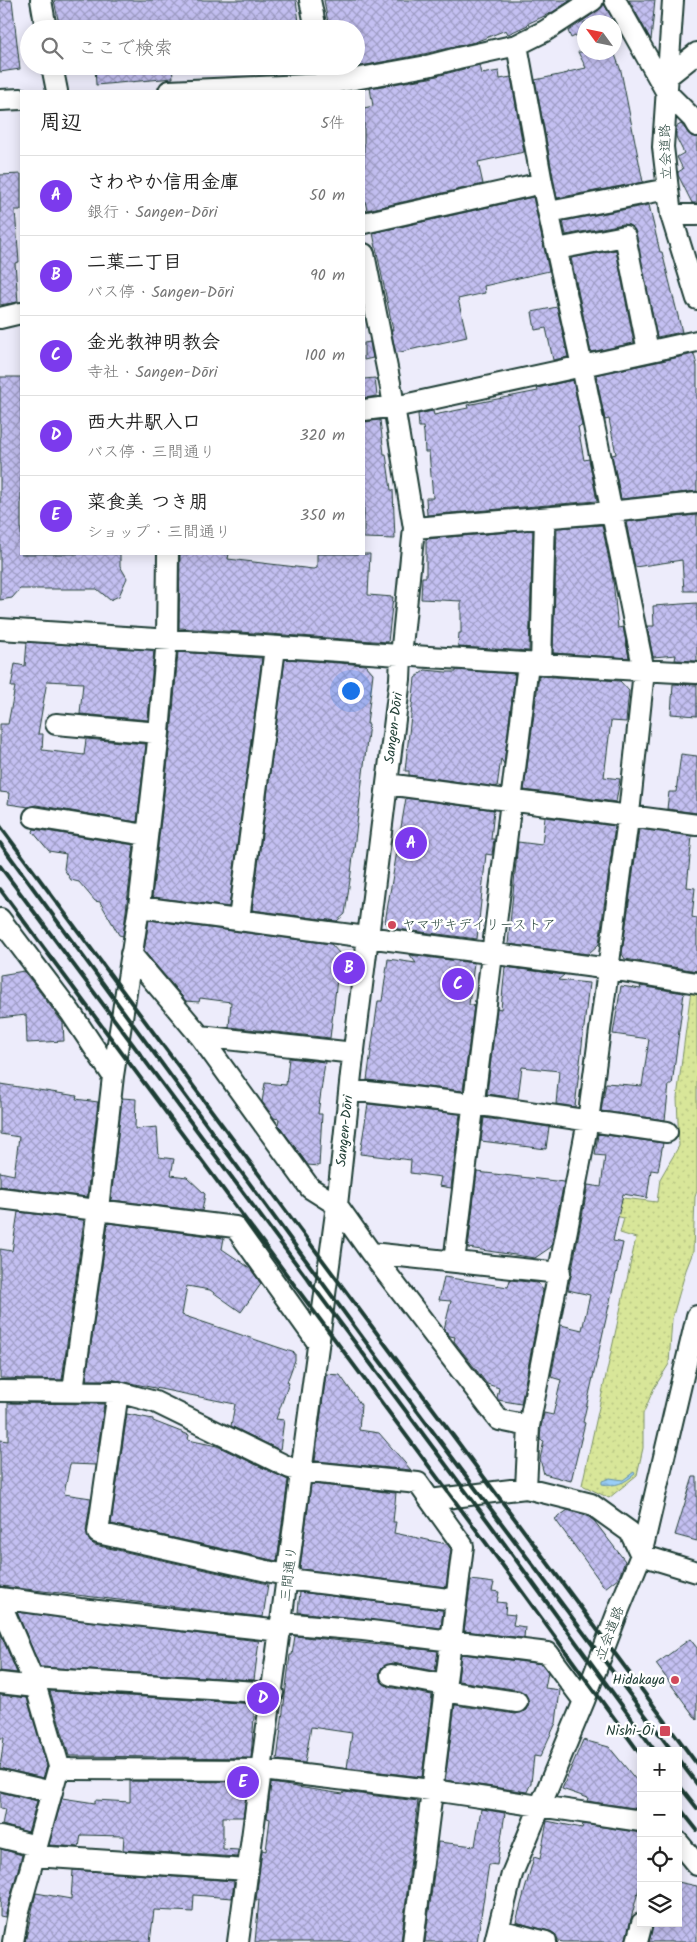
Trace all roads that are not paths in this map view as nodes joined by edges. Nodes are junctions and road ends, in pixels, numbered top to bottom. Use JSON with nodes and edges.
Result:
{"nodes":[{"id":1,"x":41,"y":0,"type":"edge"},
{"id":2,"x":310,"y":0,"type":"edge"},
{"id":3,"x":594,"y":0,"type":"edge"},
{"id":4,"x":615,"y":0,"type":"edge"},
{"id":5,"x":673,"y":0,"type":"edge"},
{"id":6,"x":44,"y":20,"type":"edge"},
{"id":7,"x":314,"y":20,"type":"edge"},
{"id":8,"x":517,"y":45,"type":"junction"},
{"id":9,"x":697,"y":53,"type":"edge"},
{"id":10,"x":54,"y":75,"type":"edge"},
{"id":11,"x":362,"y":75,"type":"edge"},
{"id":12,"x":365,"y":75,"type":"edge"},
{"id":13,"x":326,"y":80,"type":"edge"},
{"id":14,"x":667,"y":85,"type":"junction"},
{"id":15,"x":57,"y":90,"type":"edge"},
{"id":16,"x":183,"y":90,"type":"edge"},
{"id":17,"x":20,"y":99,"type":"edge"},
{"id":18,"x":0,"y":100,"type":"edge"},
{"id":19,"x":697,"y":126,"type":"edge"},
{"id":20,"x":542,"y":183,"type":"junction"},
{"id":21,"x":668,"y":189,"type":"junction"},
{"id":22,"x":549,"y":212,"type":"junction"},
{"id":23,"x":671,"y":215,"type":"junction"},
{"id":24,"x":697,"y":215,"type":"edge"},
{"id":25,"x":365,"y":222,"type":"edge"},
{"id":26,"x":557,"y":249,"type":"junction"},
{"id":27,"x":365,"y":259,"type":"edge"},
{"id":28,"x":697,"y":299,"type":"edge"},
{"id":29,"x":20,"y":313,"type":"edge"},
{"id":30,"x":0,"y":318,"type":"edge"},
{"id":31,"x":697,"y":341,"type":"edge"},
{"id":32,"x":648,"y":351,"type":"junction"},
{"id":33,"x":582,"y":366,"type":"junction"},
{"id":34,"x":394,"y":406,"type":"junction"},
{"id":35,"x":365,"y":410,"type":"edge"},
{"id":36,"x":697,"y":502,"type":"edge"},
{"id":37,"x":611,"y":512,"type":"junction"},
{"id":38,"x":545,"y":518,"type":"junction"},
{"id":39,"x":414,"y":528,"type":"junction"},
{"id":40,"x":168,"y":555,"type":"edge"},
{"id":41,"x":0,"y":629,"type":"edge"},
{"id":42,"x":167,"y":638,"type":"junction"},
{"id":43,"x":275,"y":648,"type":"junction"},
{"id":44,"x":401,"y":656,"type":"junction"},
{"id":45,"x":535,"y":664,"type":"junction"},
{"id":46,"x":644,"y":671,"type":"junction"},
{"id":47,"x":697,"y":673,"type":"edge"},
{"id":48,"x":56,"y":724,"type":"dead end"},
{"id":49,"x":159,"y":734,"type":"junction"},
{"id":50,"x":387,"y":784,"type":"junction"},
{"id":51,"x":511,"y":800,"type":"junction"},
{"id":52,"x":628,"y":816,"type":"junction"},
{"id":53,"x":34,"y":817,"type":"dead end"},
{"id":54,"x":697,"y":825,"type":"edge"},
{"id":55,"x":146,"y":835,"type":"junction"},
{"id":56,"x":139,"y":907,"type":"junction"},
{"id":57,"x":0,"y":919,"type":"edge"},
{"id":58,"x":239,"y":920,"type":"junction"},
{"id":59,"x":368,"y":936,"type":"junction"},
{"id":60,"x":492,"y":953,"type":"junction"},
{"id":61,"x":131,"y":954,"type":"junction"},
{"id":62,"x":610,"y":969,"type":"junction"},
{"id":63,"x":697,"y":984,"type":"edge"},
{"id":64,"x":200,"y":1036,"type":"junction"},
{"id":65,"x":354,"y":1053,"type":"junction"},
{"id":66,"x":113,"y":1076,"type":"junction"},
{"id":67,"x":350,"y":1090,"type":"junction"},
{"id":68,"x":473,"y":1104,"type":"junction"},
{"id":69,"x":588,"y":1121,"type":"junction"},
{"id":70,"x":667,"y":1132,"type":"dead end"},
{"id":71,"x":0,"y":1198,"type":"edge"},
{"id":72,"x":337,"y":1205,"type":"junction"},
{"id":73,"x":98,"y":1209,"type":"junction"},
{"id":74,"x":371,"y":1246,"type":"junction"},
{"id":75,"x":454,"y":1262,"type":"junction"},
{"id":76,"x":560,"y":1273,"type":"junction"},
{"id":77,"x":697,"y":1316,"type":"edge"},
{"id":78,"x":318,"y":1343,"type":"junction"},
{"id":79,"x":73,"y":1390,"type":"junction"},
{"id":80,"x":0,"y":1391,"type":"edge"},
{"id":81,"x":118,"y":1392,"type":"junction"},
{"id":82,"x":529,"y":1426,"type":"junction"},
{"id":83,"x":300,"y":1471,"type":"junction"},
{"id":84,"x":526,"y":1488,"type":"junction"},
{"id":85,"x":430,"y":1500,"type":"junction"},
{"id":86,"x":641,"y":1555,"type":"junction"},
{"id":87,"x":697,"y":1572,"type":"edge"},
{"id":88,"x":288,"y":1577,"type":"junction"},
{"id":89,"x":0,"y":1598,"type":"edge"},
{"id":90,"x":456,"y":1600,"type":"junction"},
{"id":91,"x":0,"y":1602,"type":"edge"},
{"id":92,"x":4,"y":1621,"type":"edge"},
{"id":93,"x":282,"y":1627,"type":"junction"},
{"id":94,"x":451,"y":1641,"type":"junction"},
{"id":95,"x":391,"y":1675,"type":"dead end"},
{"id":96,"x":34,"y":1682,"type":"junction"},
{"id":97,"x":0,"y":1683,"type":"edge"},
{"id":98,"x":445,"y":1688,"type":"junction"},
{"id":99,"x":273,"y":1693,"type":"junction"},
{"id":100,"x":584,"y":1701,"type":"junction"},
{"id":101,"x":517,"y":1702,"type":"dead end"},
{"id":102,"x":58,"y":1766,"type":"junction"},
{"id":103,"x":262,"y":1770,"type":"junction"},
{"id":104,"x":0,"y":1780,"type":"edge"},
{"id":105,"x":432,"y":1790,"type":"junction"},
{"id":106,"x":52,"y":1792,"type":"junction"},
{"id":107,"x":541,"y":1805,"type":"junction"},
{"id":108,"x":637,"y":1820,"type":"edge"},
{"id":109,"x":0,"y":1837,"type":"edge"},
{"id":110,"x":682,"y":1847,"type":"edge"},
{"id":111,"x":36,"y":1851,"type":"junction"},
{"id":112,"x":697,"y":1865,"type":"edge"},
{"id":113,"x":248,"y":1870,"type":"junction"},
{"id":114,"x":9,"y":1912,"type":"edge"},
{"id":115,"x":641,"y":1927,"type":"edge"},
{"id":116,"x":497,"y":1936,"type":"edge"},
{"id":117,"x":13,"y":1942,"type":"edge"},
{"id":118,"x":238,"y":1942,"type":"edge"},
{"id":119,"x":413,"y":1942,"type":"edge"},
{"id":120,"x":546,"y":1942,"type":"edge"},
{"id":121,"x":637,"y":1942,"type":"edge"}],
"edges":[{"from":1,"to":6,"type":"street"},
{"from":2,"to":7,"type":"street"},
{"from":3,"to":8,"type":"street"},
{"from":4,"to":14,"type":"street"},
{"from":5,"to":14,"type":"street","name":"立会道路"},
{"from":8,"to":12,"type":"street"},
{"from":8,"to":20,"type":"street"},
{"from":9,"to":14,"type":"street"},
{"from":10,"to":15,"type":"street"},
{"from":11,"to":13,"type":"street"},
{"from":13,"to":16,"type":"street"},
{"from":14,"to":19,"type":"street"},
{"from":14,"to":21,"type":"street","name":"立会道路"},
{"from":17,"to":18,"type":"street"},
{"from":20,"to":22,"type":"street"},
{"from":20,"to":25,"type":"street"},
{"from":21,"to":22,"type":"street"},
{"from":21,"to":23,"type":"street","name":"立会道路"},
{"from":22,"to":26,"type":"street"},
{"from":23,"to":24,"type":"street"},
{"from":23,"to":28,"type":"street","name":"立会道路"},
{"from":26,"to":32,"type":"street"},
{"from":26,"to":33,"type":"street"},
{"from":27,"to":34,"type":"street","name":"Sangen-Dōri"},
{"from":29,"to":30,"type":"street"},
{"from":31,"to":32,"type":"street"},
{"from":32,"to":33,"type":"street"},
{"from":33,"to":34,"type":"street"},
{"from":33,"to":37,"type":"street"},
{"from":34,"to":35,"type":"street"},
{"from":34,"to":39,"type":"street","name":"Sangen-Dōri"},
{"from":36,"to":37,"type":"street"},
{"from":37,"to":38,"type":"street"},
{"from":37,"to":46,"type":"street"},
{"from":38,"to":39,"type":"street"},
{"from":38,"to":45,"type":"street"},
{"from":39,"to":44,"type":"street","name":"Sangen-Dōri"},
{"from":40,"to":42,"type":"street"},
{"from":41,"to":42,"type":"street"},
{"from":42,"to":43,"type":"street"},
{"from":42,"to":49,"type":"street"},
{"from":43,"to":44,"type":"street"},
{"from":43,"to":58,"type":"street"},
{"from":44,"to":45,"type":"street"},
{"from":44,"to":50,"type":"street","name":"Sangen-Dōri"},
{"from":45,"to":46,"type":"street"},
{"from":45,"to":51,"type":"street"},
{"from":46,"to":47,"type":"street"},
{"from":46,"to":52,"type":"street"},
{"from":48,"to":49,"type":"street"},
{"from":49,"to":55,"type":"street"},
{"from":50,"to":51,"type":"street"},
{"from":50,"to":59,"type":"street","name":"Sangen-Dōri"},
{"from":51,"to":52,"type":"street"},
{"from":51,"to":60,"type":"street"},
{"from":52,"to":54,"type":"street"},
{"from":52,"to":62,"type":"street"},
{"from":53,"to":55,"type":"street"},
{"from":55,"to":56,"type":"street"},
{"from":56,"to":58,"type":"street"},
{"from":56,"to":61,"type":"street"},
{"from":57,"to":66,"type":"street"},
{"from":58,"to":59,"type":"street"},
{"from":59,"to":60,"type":"street"},
{"from":59,"to":65,"type":"street","name":"Sangen-Dōri"},
{"from":60,"to":62,"type":"street"},
{"from":60,"to":68,"type":"street"},
{"from":61,"to":64,"type":"street"},
{"from":61,"to":66,"type":"street"},
{"from":62,"to":63,"type":"street"},
{"from":62,"to":69,"type":"street"},
{"from":64,"to":65,"type":"street"},
{"from":64,"to":72,"type":"street"},
{"from":65,"to":67,"type":"street","name":"Sangen-Dōri"},
{"from":66,"to":73,"type":"street"},
{"from":67,"to":68,"type":"street"},
{"from":67,"to":72,"type":"street","name":"Sangen-Dōri"},
{"from":68,"to":69,"type":"street"},
{"from":68,"to":75,"type":"street"},
{"from":69,"to":70,"type":"street"},
{"from":69,"to":76,"type":"street"},
{"from":71,"to":73,"type":"street"},
{"from":72,"to":74,"type":"street"},
{"from":72,"to":78,"type":"street","name":"三間通り"},
{"from":73,"to":78,"type":"street"},
{"from":73,"to":79,"type":"street"},
{"from":74,"to":75,"type":"street"},
{"from":74,"to":82,"type":"street"},
{"from":75,"to":76,"type":"street"},
{"from":76,"to":82,"type":"street"},
{"from":77,"to":86,"type":"street"},
{"from":78,"to":83,"type":"street","name":"三間通り"},
{"from":79,"to":80,"type":"street"},
{"from":79,"to":81,"type":"street"},
{"from":81,"to":83,"type":"street"},
{"from":81,"to":88,"type":"street"},
{"from":82,"to":84,"type":"street"},
{"from":83,"to":85,"type":"street"},
{"from":83,"to":88,"type":"street","name":"三間通り"},
{"from":84,"to":85,"type":"street"},
{"from":84,"to":86,"type":"street"},
{"from":85,"to":90,"type":"street"},
{"from":86,"to":87,"type":"street"},
{"from":86,"to":100,"type":"street","name":"立会道路"},
{"from":88,"to":90,"type":"street"},
{"from":88,"to":93,"type":"street","name":"三間通り"},
{"from":89,"to":93,"type":"street"},
{"from":90,"to":94,"type":"street"},
{"from":91,"to":92,"type":"street"},
{"from":92,"to":96,"type":"street"},
{"from":93,"to":94,"type":"street"},
{"from":93,"to":99,"type":"street","name":"三間通り"},
{"from":94,"to":98,"type":"street"},
{"from":94,"to":100,"type":"street"},
{"from":95,"to":98,"type":"street"},
{"from":96,"to":97,"type":"street"},
{"from":96,"to":99,"type":"street"},
{"from":96,"to":102,"type":"street"},
{"from":98,"to":101,"type":"street"},
{"from":98,"to":105,"type":"street"},
{"from":99,"to":103,"type":"street","name":"三間通り"},
{"from":100,"to":107,"type":"street","name":"立会道路"},
{"from":102,"to":103,"type":"street"},
{"from":102,"to":106,"type":"street"},
{"from":103,"to":105,"type":"street"},
{"from":103,"to":113,"type":"street","name":"三間通り"},
{"from":104,"to":106,"type":"street"},
{"from":105,"to":107,"type":"street"},
{"from":105,"to":119,"type":"street"},
{"from":106,"to":111,"type":"street"},
{"from":107,"to":108,"type":"street"},
{"from":107,"to":116,"type":"street","name":"立会道路"},
{"from":109,"to":111,"type":"street"},
{"from":110,"to":112,"type":"street"},
{"from":111,"to":113,"type":"street"},
{"from":111,"to":114,"type":"street"},
{"from":113,"to":118,"type":"street","name":"三間通り"},
{"from":114,"to":117,"type":"street"},
{"from":115,"to":121,"type":"street"},
{"from":116,"to":120,"type":"street"}]}
